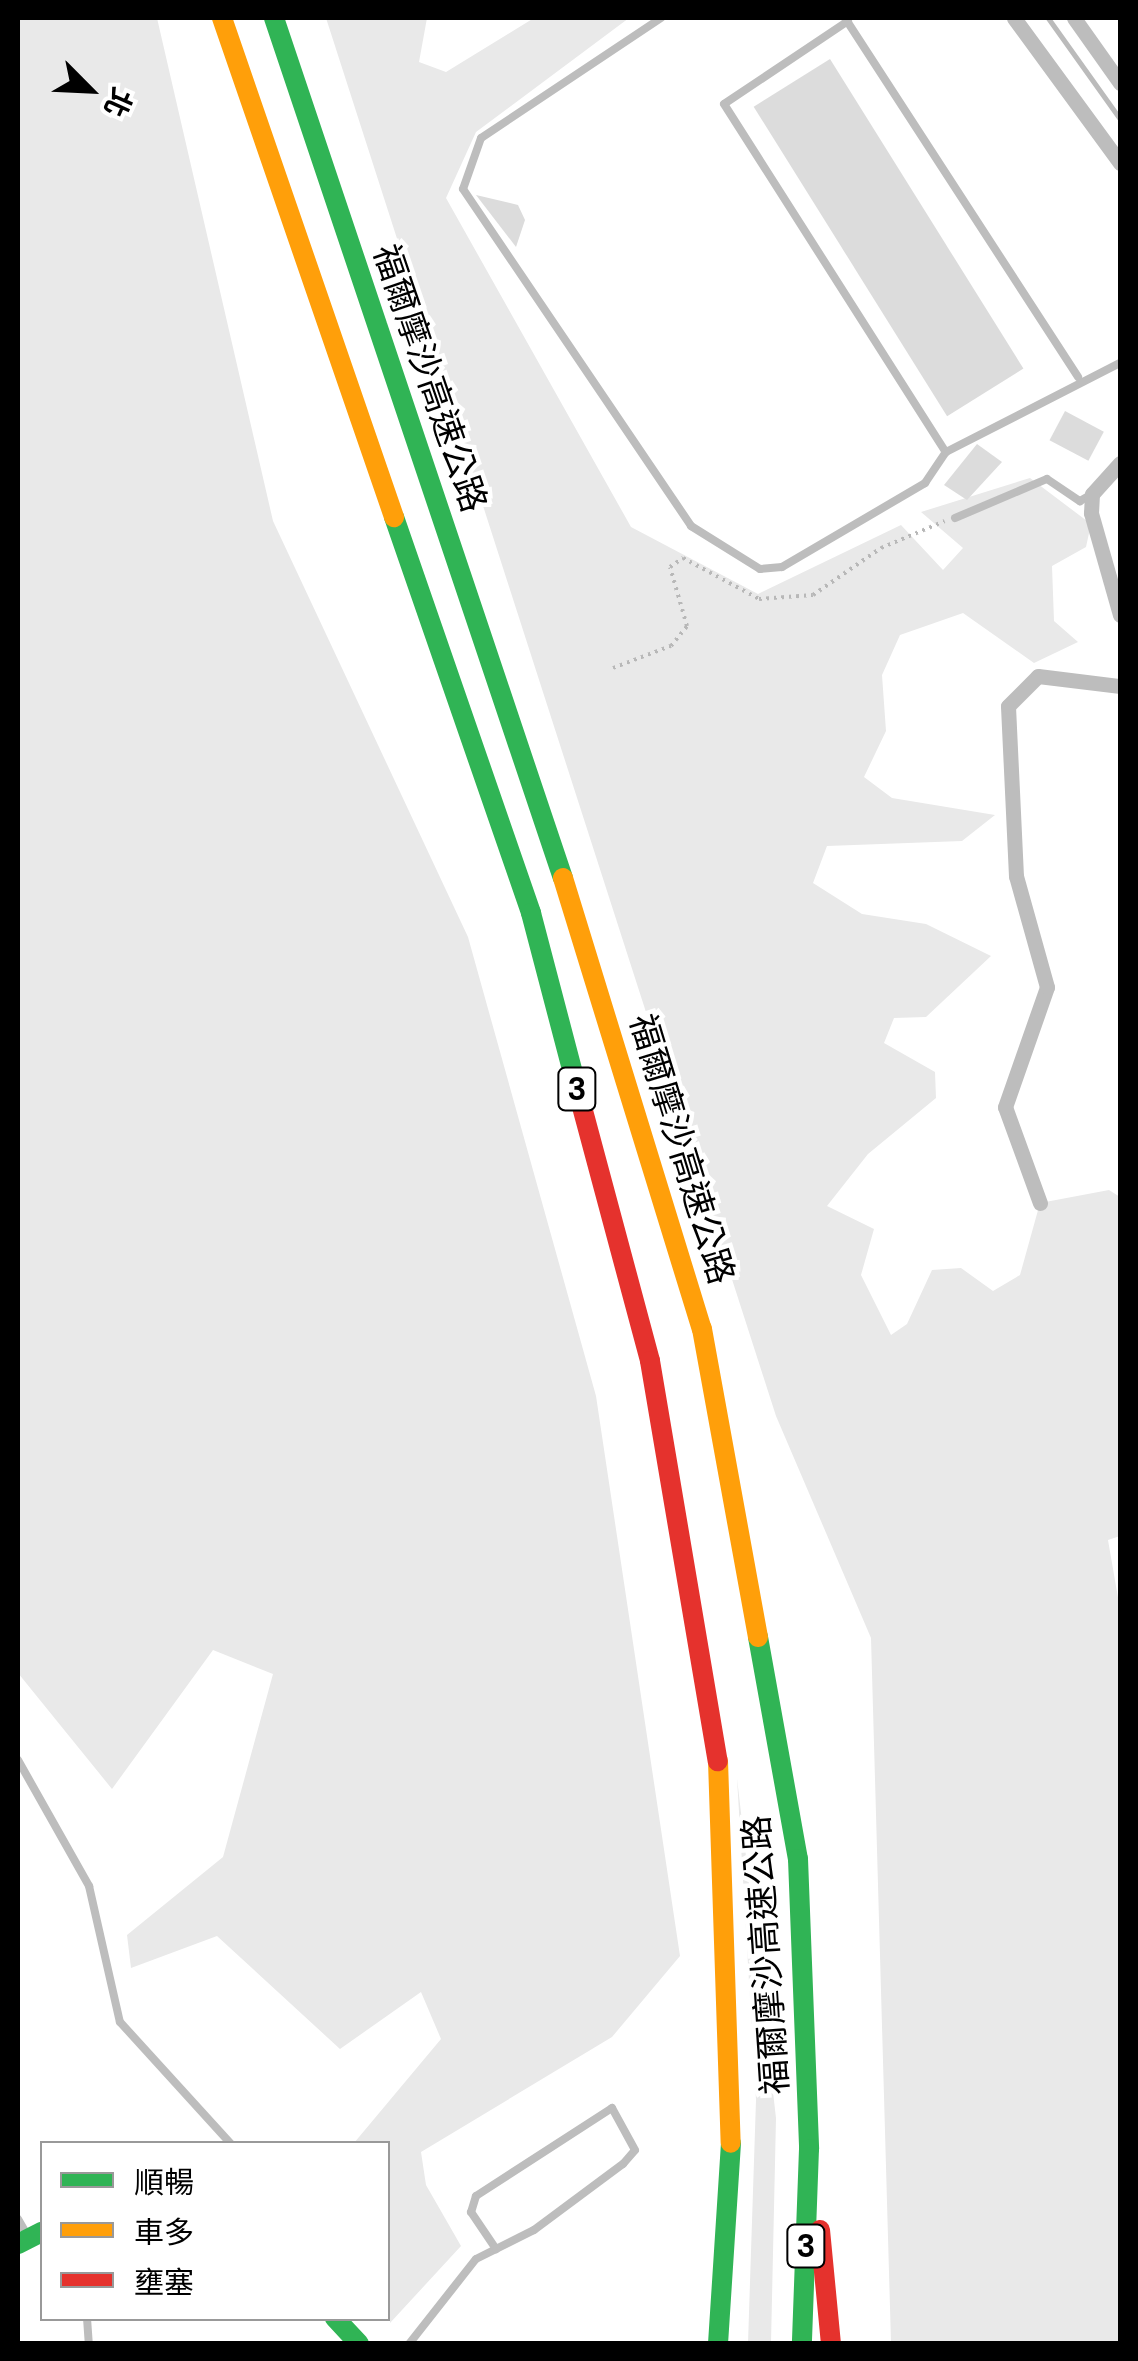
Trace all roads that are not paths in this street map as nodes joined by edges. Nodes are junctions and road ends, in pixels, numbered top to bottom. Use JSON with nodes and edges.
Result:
{"nodes":[{"id":1,"x":222,"y":18,"type":"edge"},
{"id":2,"x":274,"y":18,"type":"edge"},
{"id":3,"x":662,"y":18,"type":"edge"},
{"id":4,"x":1014,"y":18,"type":"edge"},
{"id":5,"x":846,"y":19,"type":"edge"},
{"id":6,"x":1077,"y":19,"type":"edge"},
{"id":7,"x":1120,"y":83,"type":"edge"},
{"id":8,"x":1120,"y":164,"type":"edge"},
{"id":9,"x":1120,"y":363,"type":"edge"},
{"id":10,"x":1078,"y":376,"type":"junction"},
{"id":11,"x":946,"y":452,"type":"junction"},
{"id":12,"x":1120,"y":463,"type":"edge"},
{"id":13,"x":1092,"y":494,"type":"junction"},
{"id":14,"x":954,"y":518,"type":"road end"},
{"id":15,"x":1120,"y":615,"type":"edge"},
{"id":16,"x":1120,"y":686,"type":"edge"},
{"id":17,"x":1040,"y":1204,"type":"dead end"},
{"id":18,"x":18,"y":1760,"type":"edge"},
{"id":19,"x":228,"y":2141,"type":"edge"},
{"id":20,"x":810,"y":2149,"type":"junction"},
{"id":21,"x":732,"y":2203,"type":"junction"},
{"id":22,"x":496,"y":2249,"type":"junction"},
{"id":23,"x":338,"y":2321,"type":"edge"},
{"id":24,"x":359,"y":2344,"type":"edge"},
{"id":25,"x":409,"y":2344,"type":"edge"},
{"id":26,"x":710,"y":2344,"type":"edge"},
{"id":27,"x":718,"y":2344,"type":"edge"},
{"id":28,"x":802,"y":2344,"type":"edge"},
{"id":29,"x":831,"y":2344,"type":"edge"}],
"edges":[{"from":1,"to":21,"type":"main road","name":"福爾摩沙高速公路","number":"3"},
{"from":2,"to":20,"type":"main road","name":"福爾摩沙高速公路","number":"3"},
{"from":3,"to":11,"type":"lane"},
{"from":4,"to":8,"type":"street"},
{"from":5,"to":10,"type":"lane"},
{"from":5,"to":11,"type":"lane"},
{"from":6,"to":7,"type":"street"},
{"from":9,"to":10,"type":"lane"},
{"from":10,"to":11,"type":"lane"},
{"from":12,"to":13,"type":"street"},
{"from":13,"to":14,"type":"lane"},
{"from":13,"to":15,"type":"street"},
{"from":16,"to":17,"type":"street"},
{"from":18,"to":19,"type":"lane"},
{"from":20,"to":28,"type":"main road","name":"福爾摩沙高速公路","number":"3"},
{"from":20,"to":29,"type":"main road"},
{"from":21,"to":26,"type":"main road"},
{"from":21,"to":27,"type":"main road","name":"福爾摩沙高速公路","number":"3"},
{"from":22,"to":22,"type":"lane"},
{"from":22,"to":25,"type":"lane"},
{"from":23,"to":24,"type":"main road"}]}
